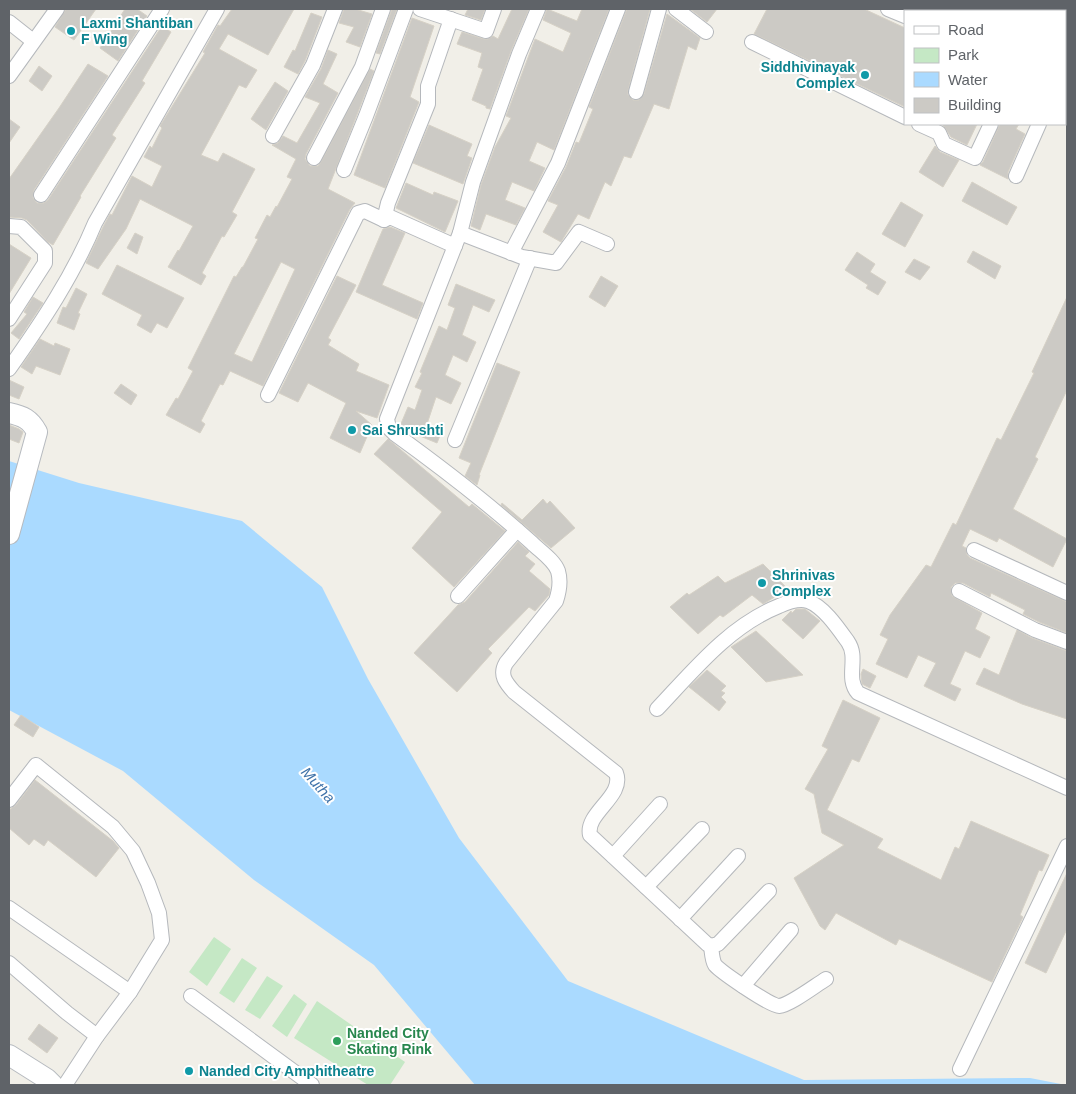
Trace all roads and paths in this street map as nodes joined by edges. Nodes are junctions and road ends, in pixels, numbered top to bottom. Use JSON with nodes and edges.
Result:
{"nodes":[{"id":1,"x":57,"y":9,"type":"edge"},
{"id":2,"x":162,"y":9,"type":"edge"},
{"id":3,"x":217,"y":9,"type":"edge"},
{"id":4,"x":335,"y":9,"type":"edge"},
{"id":5,"x":382,"y":9,"type":"edge"},
{"id":6,"x":406,"y":9,"type":"edge"},
{"id":7,"x":420,"y":9,"type":"edge"},
{"id":8,"x":494,"y":9,"type":"edge"},
{"id":9,"x":538,"y":9,"type":"edge"},
{"id":10,"x":618,"y":9,"type":"edge"},
{"id":11,"x":659,"y":9,"type":"edge"},
{"id":12,"x":676,"y":9,"type":"edge"},
{"id":13,"x":888,"y":9,"type":"edge"},
{"id":14,"x":435,"y":11,"type":"edge"},
{"id":15,"x":904,"y":16,"type":"edge"},
{"id":16,"x":451,"y":18,"type":"junction"},
{"id":17,"x":9,"y":22,"type":"edge"},
{"id":18,"x":706,"y":32,"type":"dead end"},
{"id":19,"x":33,"y":41,"type":"junction"},
{"id":20,"x":752,"y":42,"type":"dead end"},
{"id":21,"x":9,"y":76,"type":"edge"},
{"id":22,"x":636,"y":92,"type":"dead end"},
{"id":23,"x":904,"y":117,"type":"edge"},
{"id":24,"x":923,"y":125,"type":"edge"},
{"id":25,"x":991,"y":125,"type":"edge"},
{"id":26,"x":1040,"y":125,"type":"edge"},
{"id":27,"x":941,"y":129,"type":"edge"},
{"id":28,"x":273,"y":136,"type":"dead end"},
{"id":29,"x":314,"y":158,"type":"dead end"},
{"id":30,"x":344,"y":170,"type":"dead end"},
{"id":31,"x":1016,"y":176,"type":"dead end"},
{"id":32,"x":42,"y":195,"type":"dead end"},
{"id":33,"x":384,"y":220,"type":"junction"},
{"id":34,"x":9,"y":226,"type":"edge"},
{"id":35,"x":457,"y":240,"type":"junction"},
{"id":36,"x":606,"y":244,"type":"dead end"},
{"id":37,"x":511,"y":253,"type":"junction"},
{"id":38,"x":530,"y":258,"type":"junction"},
{"id":39,"x":9,"y":319,"type":"edge"},
{"id":40,"x":9,"y":368,"type":"edge"},
{"id":41,"x":268,"y":395,"type":"dead end"},
{"id":42,"x":9,"y":413,"type":"edge"},
{"id":43,"x":455,"y":440,"type":"dead end"},
{"id":44,"x":517,"y":530,"type":"junction"},
{"id":45,"x":9,"y":534,"type":"edge"},
{"id":46,"x":974,"y":550,"type":"dead end"},
{"id":47,"x":959,"y":591,"type":"dead end"},
{"id":48,"x":1067,"y":593,"type":"edge"},
{"id":49,"x":458,"y":596,"type":"dead end"},
{"id":50,"x":1067,"y":642,"type":"edge"},
{"id":51,"x":657,"y":710,"type":"dead end"},
{"id":52,"x":1067,"y":788,"type":"edge"},
{"id":53,"x":9,"y":800,"type":"edge"},
{"id":54,"x":660,"y":804,"type":"dead end"},
{"id":55,"x":702,"y":829,"type":"dead end"},
{"id":56,"x":1067,"y":846,"type":"edge"},
{"id":57,"x":613,"y":856,"type":"junction"},
{"id":58,"x":738,"y":856,"type":"dead end"},
{"id":59,"x":646,"y":887,"type":"junction"},
{"id":60,"x":769,"y":891,"type":"dead end"},
{"id":61,"x":9,"y":908,"type":"edge"},
{"id":62,"x":680,"y":919,"type":"junction"},
{"id":63,"x":791,"y":930,"type":"dead end"},
{"id":64,"x":711,"y":946,"type":"junction"},
{"id":65,"x":9,"y":963,"type":"edge"},
{"id":66,"x":826,"y":979,"type":"dead end"},
{"id":67,"x":743,"y":986,"type":"junction"},
{"id":68,"x":130,"y":992,"type":"junction"},
{"id":69,"x":191,"y":996,"type":"dead end"},
{"id":70,"x":97,"y":1036,"type":"junction"},
{"id":71,"x":9,"y":1055,"type":"edge"},
{"id":72,"x":960,"y":1069,"type":"dead end"},
{"id":73,"x":53,"y":1085,"type":"edge"},
{"id":74,"x":65,"y":1085,"type":"edge"},
{"id":75,"x":312,"y":1085,"type":"edge"}],
"edges":[{"from":1,"to":19,"type":"street"},
{"from":2,"to":32,"type":"street"},
{"from":3,"to":40,"type":"street"},
{"from":4,"to":28,"type":"street"},
{"from":5,"to":29,"type":"street"},
{"from":6,"to":30,"type":"street"},
{"from":7,"to":14,"type":"street"},
{"from":8,"to":16,"type":"street"},
{"from":9,"to":35,"type":"street"},
{"from":10,"to":37,"type":"street"},
{"from":11,"to":22,"type":"street"},
{"from":12,"to":18,"type":"street"},
{"from":13,"to":15,"type":"street"},
{"from":14,"to":16,"type":"street"},
{"from":16,"to":33,"type":"street"},
{"from":17,"to":19,"type":"street"},
{"from":19,"to":21,"type":"street"},
{"from":20,"to":23,"type":"street"},
{"from":24,"to":27,"type":"street"},
{"from":25,"to":27,"type":"street"},
{"from":26,"to":31,"type":"street"},
{"from":33,"to":35,"type":"street"},
{"from":33,"to":41,"type":"street"},
{"from":34,"to":39,"type":"street"},
{"from":35,"to":37,"type":"street"},
{"from":35,"to":44,"type":"street"},
{"from":36,"to":38,"type":"street"},
{"from":37,"to":38,"type":"street"},
{"from":38,"to":43,"type":"street"},
{"from":42,"to":45,"type":"street"},
{"from":44,"to":49,"type":"street"},
{"from":44,"to":57,"type":"street"},
{"from":46,"to":48,"type":"street"},
{"from":47,"to":50,"type":"street"},
{"from":51,"to":52,"type":"street"},
{"from":53,"to":68,"type":"street"},
{"from":54,"to":57,"type":"street"},
{"from":55,"to":59,"type":"street"},
{"from":56,"to":72,"type":"street"},
{"from":57,"to":59,"type":"street"},
{"from":58,"to":62,"type":"street"},
{"from":59,"to":62,"type":"street"},
{"from":60,"to":64,"type":"street"},
{"from":61,"to":68,"type":"street"},
{"from":62,"to":64,"type":"street"},
{"from":63,"to":67,"type":"street"},
{"from":64,"to":67,"type":"street"},
{"from":65,"to":70,"type":"street"},
{"from":66,"to":67,"type":"street"},
{"from":68,"to":70,"type":"street"},
{"from":69,"to":75,"type":"street"},
{"from":70,"to":74,"type":"street"},
{"from":71,"to":73,"type":"street"}]}
